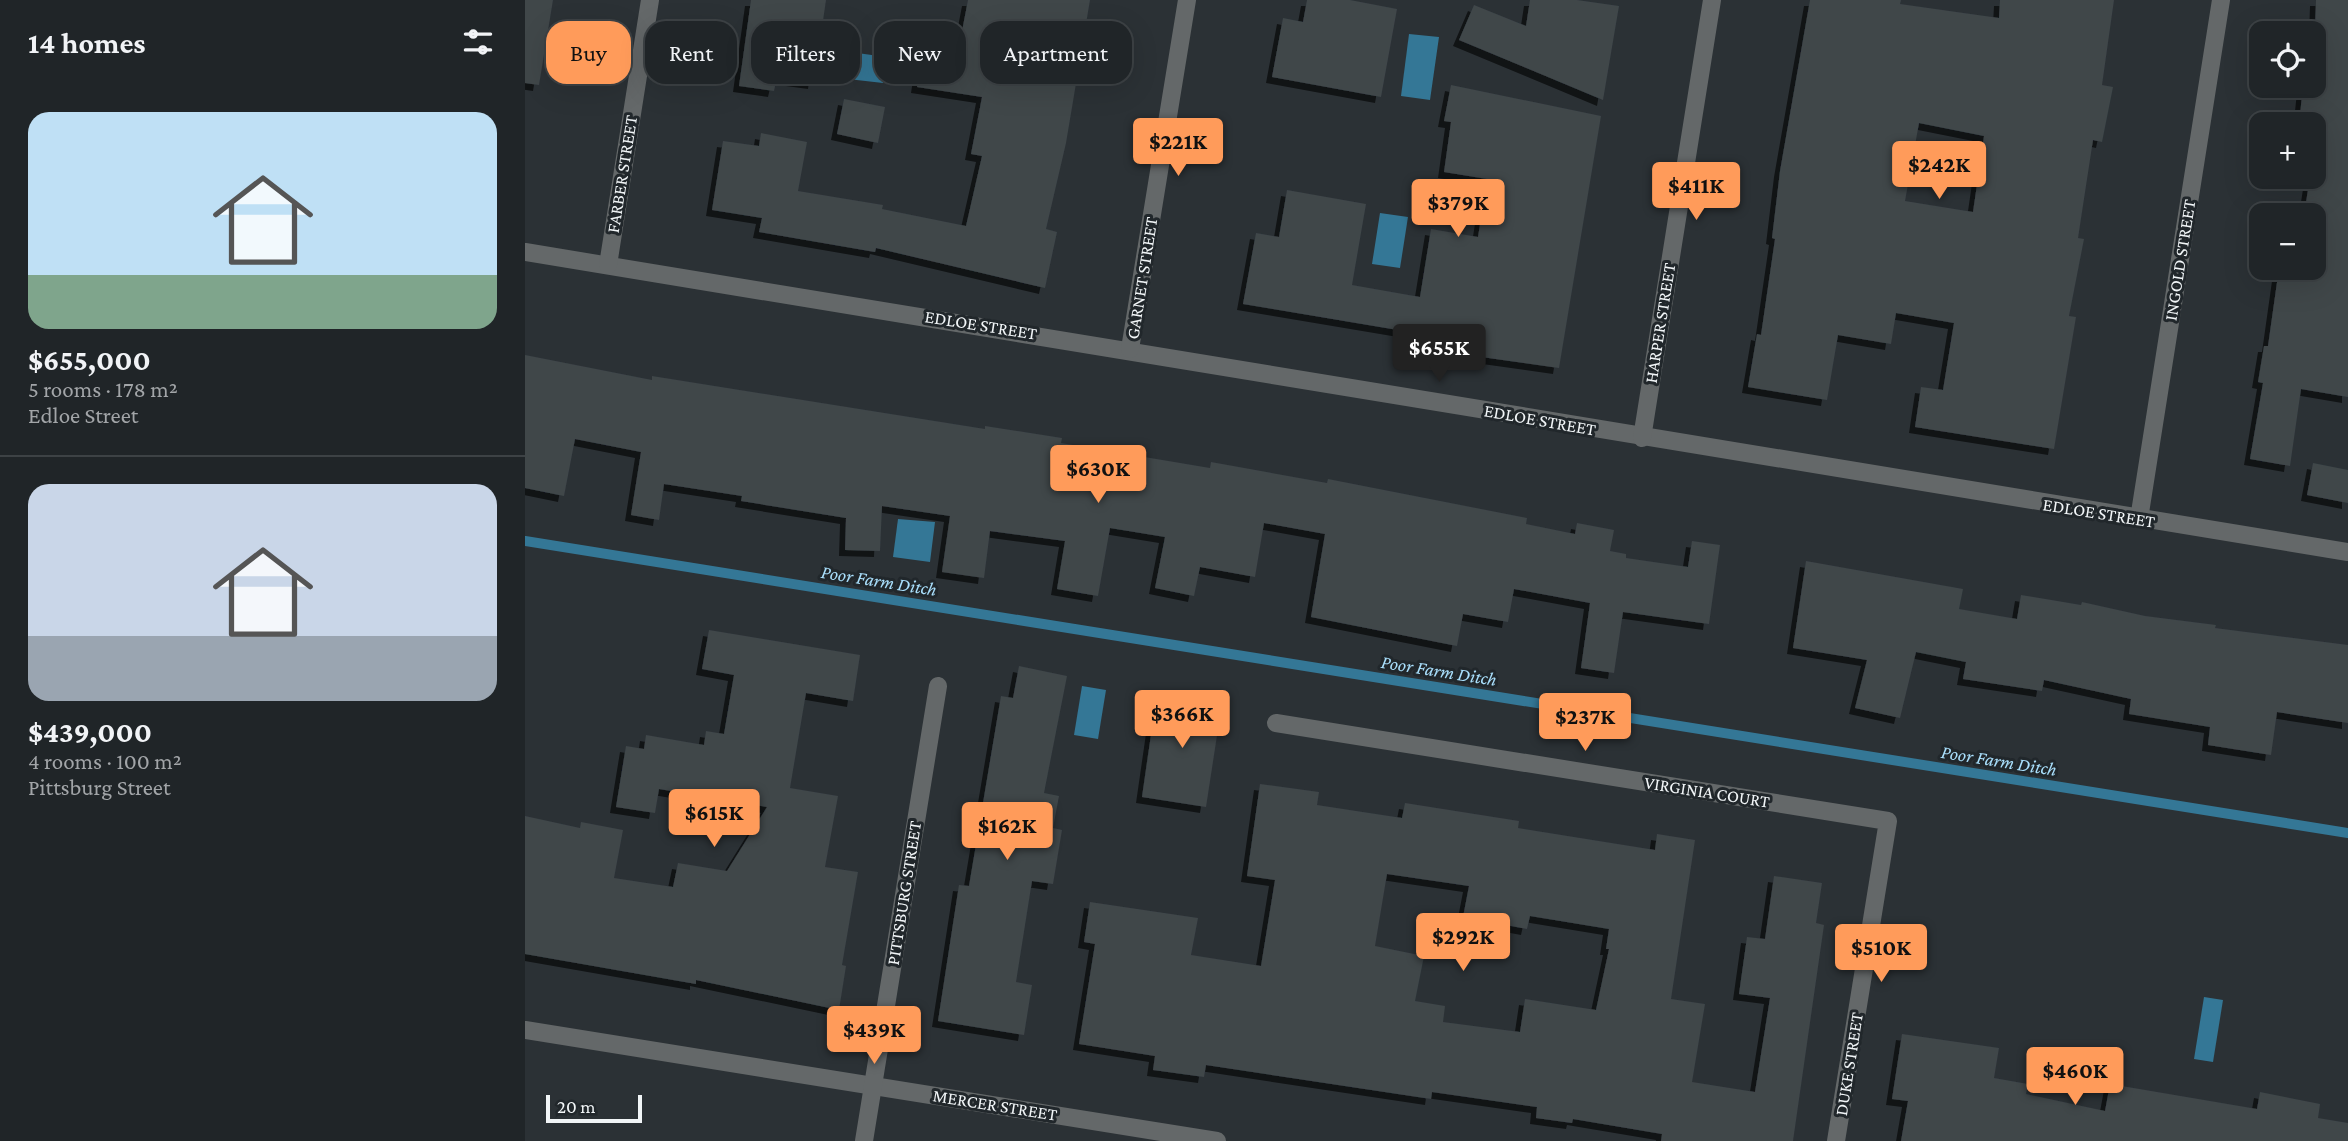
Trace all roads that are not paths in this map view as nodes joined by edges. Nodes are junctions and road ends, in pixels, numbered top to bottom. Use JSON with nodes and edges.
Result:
{"nodes":[{"id":1,"x":650,"y":0,"type":"edge"},
{"id":2,"x":1187,"y":0,"type":"edge"},
{"id":3,"x":1713,"y":0,"type":"edge"},
{"id":4,"x":2221,"y":0,"type":"edge"},
{"id":5,"x":525,"y":251,"type":"edge"},
{"id":6,"x":608,"y":265,"type":"junction"},
{"id":7,"x":1130,"y":349,"type":"junction"},
{"id":8,"x":1642,"y":438,"type":"junction"},
{"id":9,"x":2139,"y":519,"type":"junction"},
{"id":10,"x":2348,"y":552,"type":"edge"},
{"id":11,"x":938,"y":686,"type":"dead end"},
{"id":12,"x":1276,"y":723,"type":"dead end"},
{"id":13,"x":1888,"y":821,"type":"joint"},
{"id":14,"x":525,"y":1030,"type":"edge"},
{"id":15,"x":873,"y":1086,"type":"junction"},
{"id":16,"x":865,"y":1141,"type":"edge"},
{"id":17,"x":1217,"y":1141,"type":"edge"},
{"id":18,"x":1836,"y":1141,"type":"edge"}],
"edges":[{"from":1,"to":6,"type":"street","name":"FARBER STREET"},
{"from":2,"to":7,"type":"street","name":"GARNET STREET"},
{"from":3,"to":8,"type":"street","name":"HARPER STREET"},
{"from":4,"to":9,"type":"street","name":"INGOLD STREET"},
{"from":5,"to":6,"type":"street","name":"EDLOE STREET"},
{"from":6,"to":7,"type":"street","name":"EDLOE STREET"},
{"from":7,"to":8,"type":"street","name":"EDLOE STREET"},
{"from":8,"to":9,"type":"street","name":"EDLOE STREET"},
{"from":9,"to":10,"type":"street","name":"EDLOE STREET"},
{"from":11,"to":15,"type":"street","name":"PITTSBURG STREET"},
{"from":12,"to":13,"type":"street","name":"VIRGINIA COURT"},
{"from":13,"to":18,"type":"street","name":"DUKE STREET"},
{"from":14,"to":15,"type":"street","name":"MERCER STREET"},
{"from":15,"to":16,"type":"street","name":"PITTSBURG STREET"},
{"from":15,"to":17,"type":"street","name":"MERCER STREET"}]}
